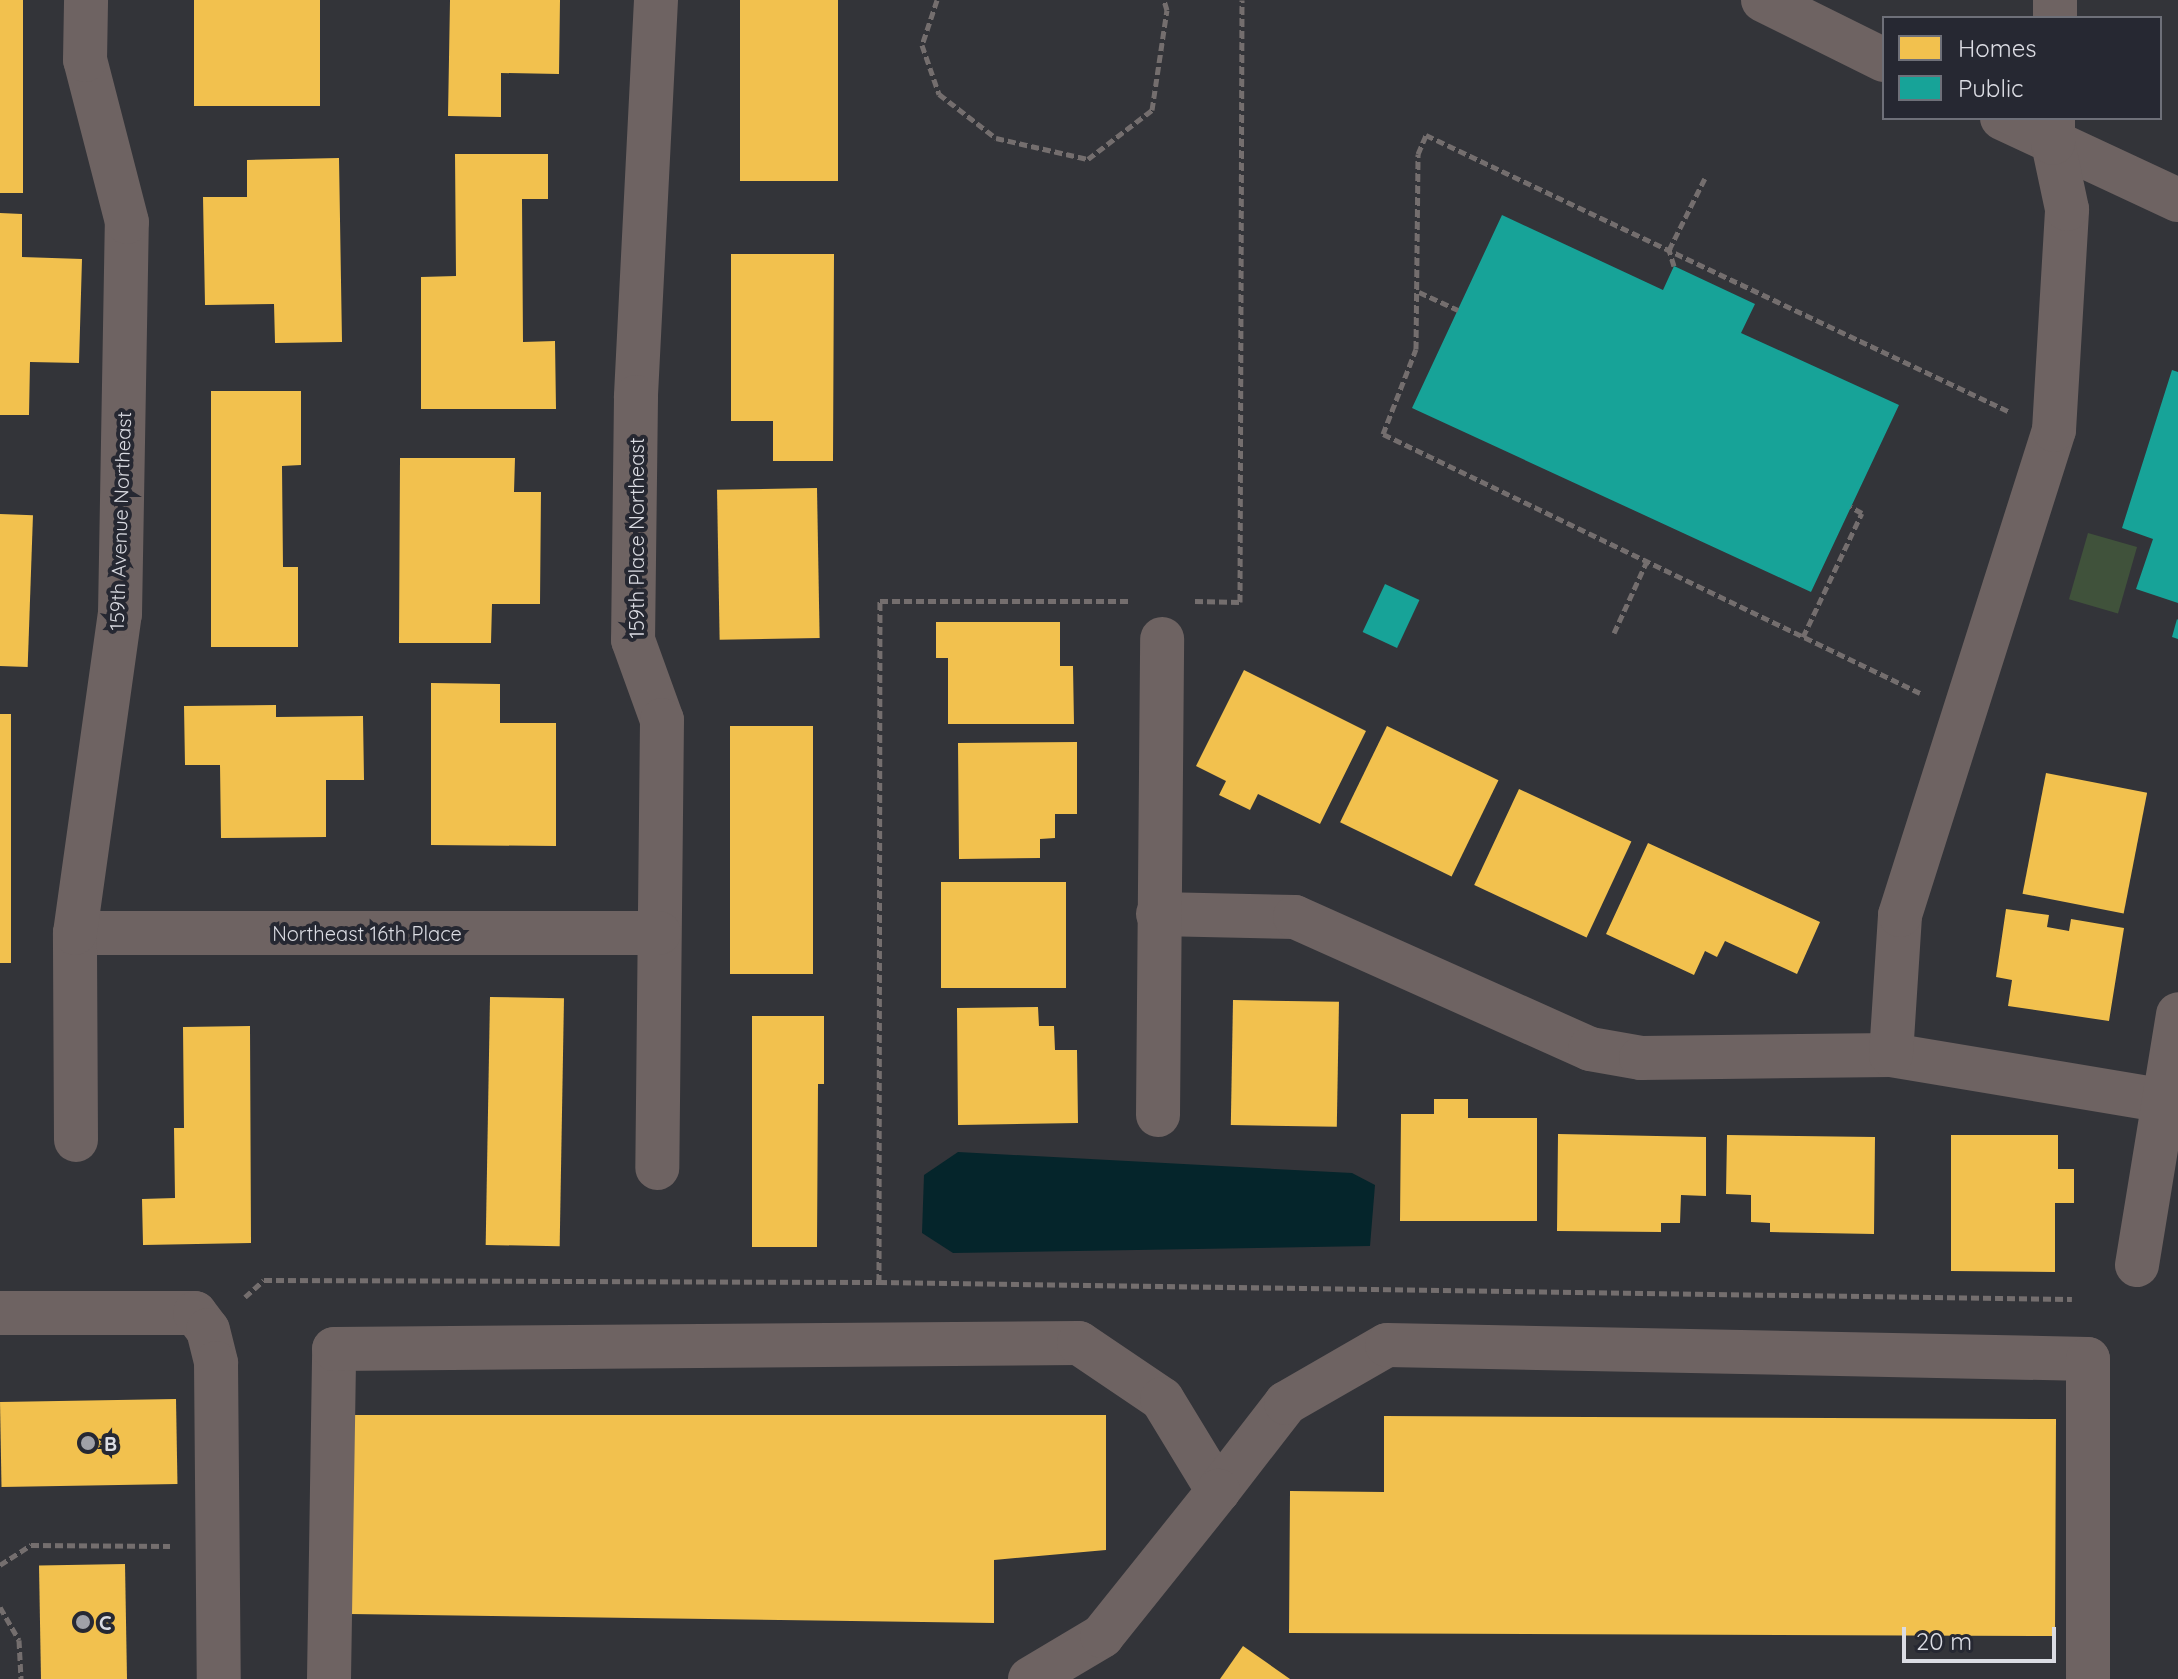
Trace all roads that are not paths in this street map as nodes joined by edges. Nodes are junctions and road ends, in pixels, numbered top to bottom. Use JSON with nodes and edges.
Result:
{"nodes":[{"id":1,"x":86,"y":0,"type":"edge"},
{"id":2,"x":656,"y":0,"type":"edge"},
{"id":3,"x":1763,"y":0,"type":"edge"},
{"id":4,"x":1882,"y":59,"type":"edge"},
{"id":5,"x":2010,"y":120,"type":"edge"},
{"id":6,"x":2053,"y":131,"type":"edge"},
{"id":7,"x":2178,"y":200,"type":"edge"},
{"id":8,"x":1162,"y":639,"type":"dead end"},
{"id":9,"x":1158,"y":914,"type":"junction"},
{"id":10,"x":75,"y":933,"type":"junction"},
{"id":11,"x":659,"y":933,"type":"junction"},
{"id":12,"x":2178,"y":1014,"type":"edge"},
{"id":13,"x":1891,"y":1055,"type":"junction"},
{"id":14,"x":2161,"y":1100,"type":"junction"},
{"id":15,"x":1158,"y":1115,"type":"dead end"},
{"id":16,"x":76,"y":1140,"type":"dead end"},
{"id":17,"x":657,"y":1168,"type":"dead end"},
{"id":18,"x":2137,"y":1265,"type":"dead end"},
{"id":19,"x":0,"y":1313,"type":"edge"},
{"id":20,"x":1218,"y":1491,"type":"junction"},
{"id":21,"x":219,"y":1679,"type":"edge"},
{"id":22,"x":329,"y":1679,"type":"edge"},
{"id":23,"x":1030,"y":1679,"type":"edge"},
{"id":24,"x":2088,"y":1679,"type":"edge"}],
"edges":[{"from":1,"to":10,"type":"street","name":"159th Avenue Northeast"},
{"from":2,"to":11,"type":"street","name":"159th Place Northeast"},
{"from":3,"to":4,"type":"street"},
{"from":5,"to":6,"type":"street"},
{"from":6,"to":7,"type":"street"},
{"from":6,"to":13,"type":"street"},
{"from":8,"to":9,"type":"street"},
{"from":9,"to":13,"type":"street"},
{"from":9,"to":15,"type":"street"},
{"from":10,"to":11,"type":"street","name":"Northeast 16th Place"},
{"from":10,"to":16,"type":"street","name":"159th Avenue Northeast"},
{"from":11,"to":17,"type":"street","name":"159th Place Northeast"},
{"from":12,"to":14,"type":"street"},
{"from":13,"to":14,"type":"street"},
{"from":14,"to":18,"type":"street"},
{"from":19,"to":21,"type":"street"},
{"from":20,"to":22,"type":"street"},
{"from":20,"to":23,"type":"street"},
{"from":20,"to":24,"type":"street"}]}
